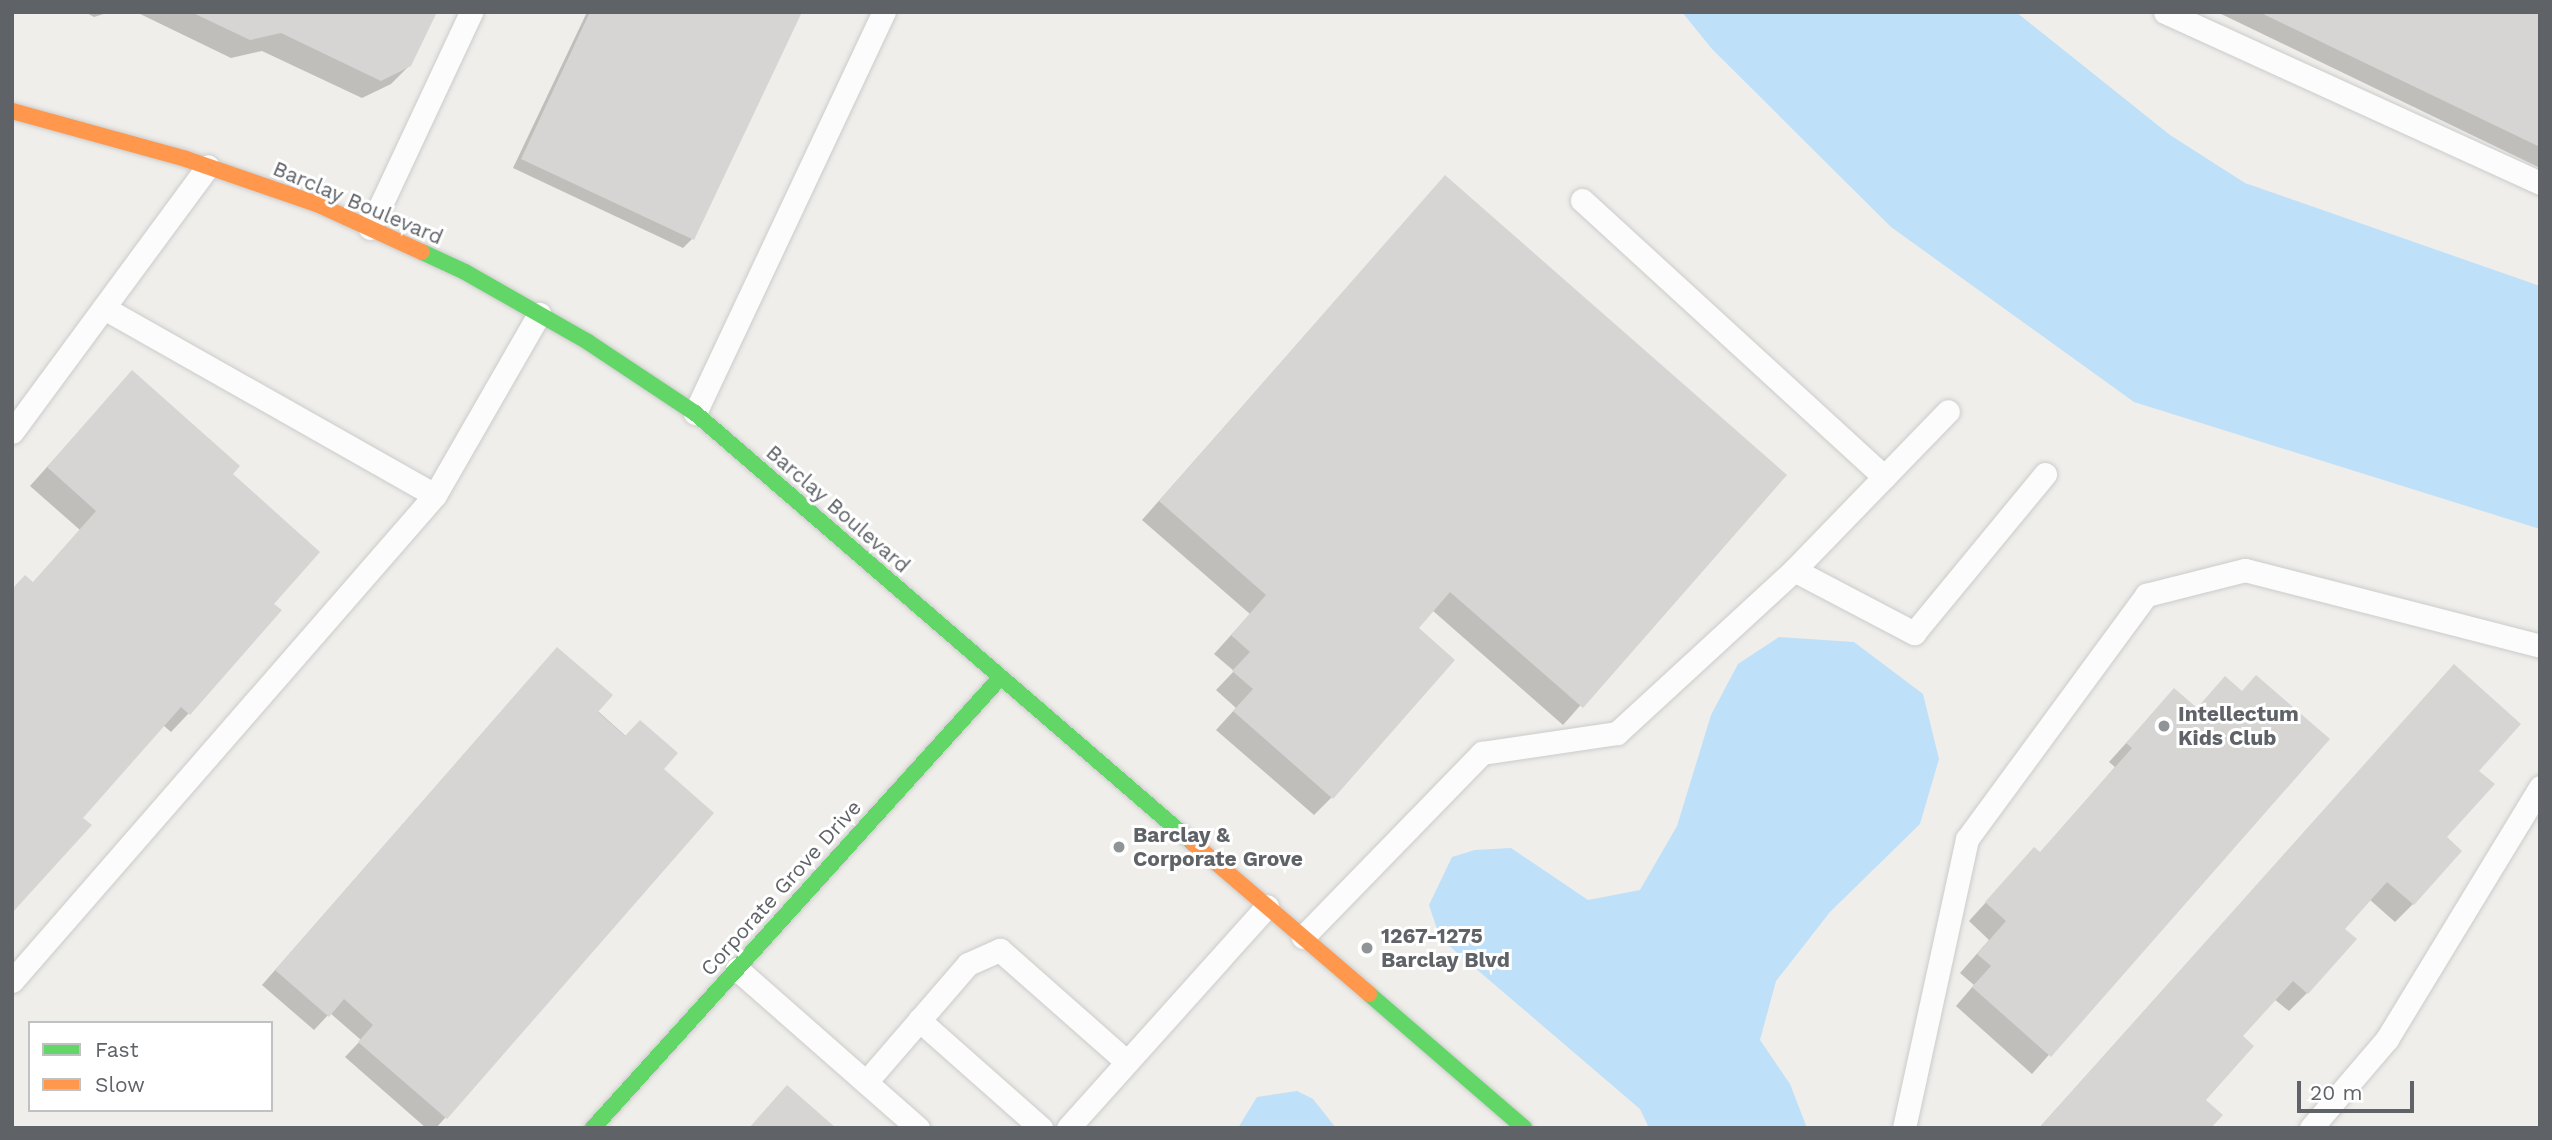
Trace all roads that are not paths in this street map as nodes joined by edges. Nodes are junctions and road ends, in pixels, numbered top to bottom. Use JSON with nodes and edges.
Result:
{"nodes":[{"id":1,"x":471,"y":12,"type":"edge"},
{"id":2,"x":884,"y":12,"type":"edge"},
{"id":3,"x":2165,"y":12,"type":"edge"},
{"id":4,"x":12,"y":111,"type":"edge"},
{"id":5,"x":208,"y":166,"type":"junction"},
{"id":6,"x":2540,"y":183,"type":"edge"},
{"id":7,"x":1582,"y":200,"type":"dead end"},
{"id":8,"x":370,"y":228,"type":"junction"},
{"id":9,"x":104,"y":308,"type":"junction"},
{"id":10,"x":539,"y":314,"type":"junction"},
{"id":11,"x":1948,"y":411,"type":"dead end"},
{"id":12,"x":695,"y":413,"type":"junction"},
{"id":13,"x":12,"y":432,"type":"edge"},
{"id":14,"x":2045,"y":474,"type":"dead end"},
{"id":15,"x":1884,"y":477,"type":"junction"},
{"id":16,"x":435,"y":495,"type":"junction"},
{"id":17,"x":1794,"y":570,"type":"junction"},
{"id":18,"x":2540,"y":646,"type":"edge"},
{"id":19,"x":1001,"y":677,"type":"junction"},
{"id":20,"x":2540,"y":787,"type":"edge"},
{"id":21,"x":1267,"y":906,"type":"junction"},
{"id":22,"x":1303,"y":937,"type":"junction"},
{"id":23,"x":737,"y":969,"type":"junction"},
{"id":24,"x":12,"y":981,"type":"edge"},
{"id":25,"x":919,"y":1020,"type":"junction"},
{"id":26,"x":1127,"y":1062,"type":"junction"},
{"id":27,"x":866,"y":1082,"type":"junction"},
{"id":28,"x":593,"y":1128,"type":"edge"},
{"id":29,"x":918,"y":1128,"type":"edge"},
{"id":30,"x":1041,"y":1128,"type":"edge"},
{"id":31,"x":1068,"y":1128,"type":"edge"},
{"id":32,"x":1524,"y":1128,"type":"edge"},
{"id":33,"x":1904,"y":1128,"type":"edge"},
{"id":34,"x":2311,"y":1128,"type":"edge"}],
"edges":[{"from":1,"to":8,"type":"lane"},
{"from":2,"to":12,"type":"lane"},
{"from":3,"to":6,"type":"lane"},
{"from":4,"to":5,"type":"street","name":"Barclay Boulevard"},
{"from":5,"to":8,"type":"street","name":"Barclay Boulevard"},
{"from":5,"to":9,"type":"lane"},
{"from":7,"to":15,"type":"lane"},
{"from":8,"to":10,"type":"street","name":"Barclay Boulevard"},
{"from":9,"to":13,"type":"lane"},
{"from":9,"to":16,"type":"lane"},
{"from":10,"to":12,"type":"street","name":"Barclay Boulevard"},
{"from":10,"to":16,"type":"lane"},
{"from":11,"to":15,"type":"lane"},
{"from":12,"to":19,"type":"street","name":"Barclay Boulevard"},
{"from":14,"to":17,"type":"lane"},
{"from":15,"to":17,"type":"lane"},
{"from":16,"to":24,"type":"lane"},
{"from":17,"to":22,"type":"lane"},
{"from":18,"to":33,"type":"lane"},
{"from":19,"to":21,"type":"street","name":"Barclay Boulevard"},
{"from":19,"to":23,"type":"street","name":"Corporate Grove Drive"},
{"from":20,"to":34,"type":"lane"},
{"from":21,"to":22,"type":"street","name":"Barclay Boulevard"},
{"from":21,"to":26,"type":"lane"},
{"from":22,"to":32,"type":"street","name":"Barclay Boulevard"},
{"from":23,"to":27,"type":"lane"},
{"from":23,"to":28,"type":"street","name":"Corporate Grove Drive"},
{"from":25,"to":26,"type":"lane"},
{"from":25,"to":27,"type":"lane"},
{"from":25,"to":30,"type":"lane"},
{"from":26,"to":31,"type":"lane"},
{"from":27,"to":29,"type":"lane"}]}
